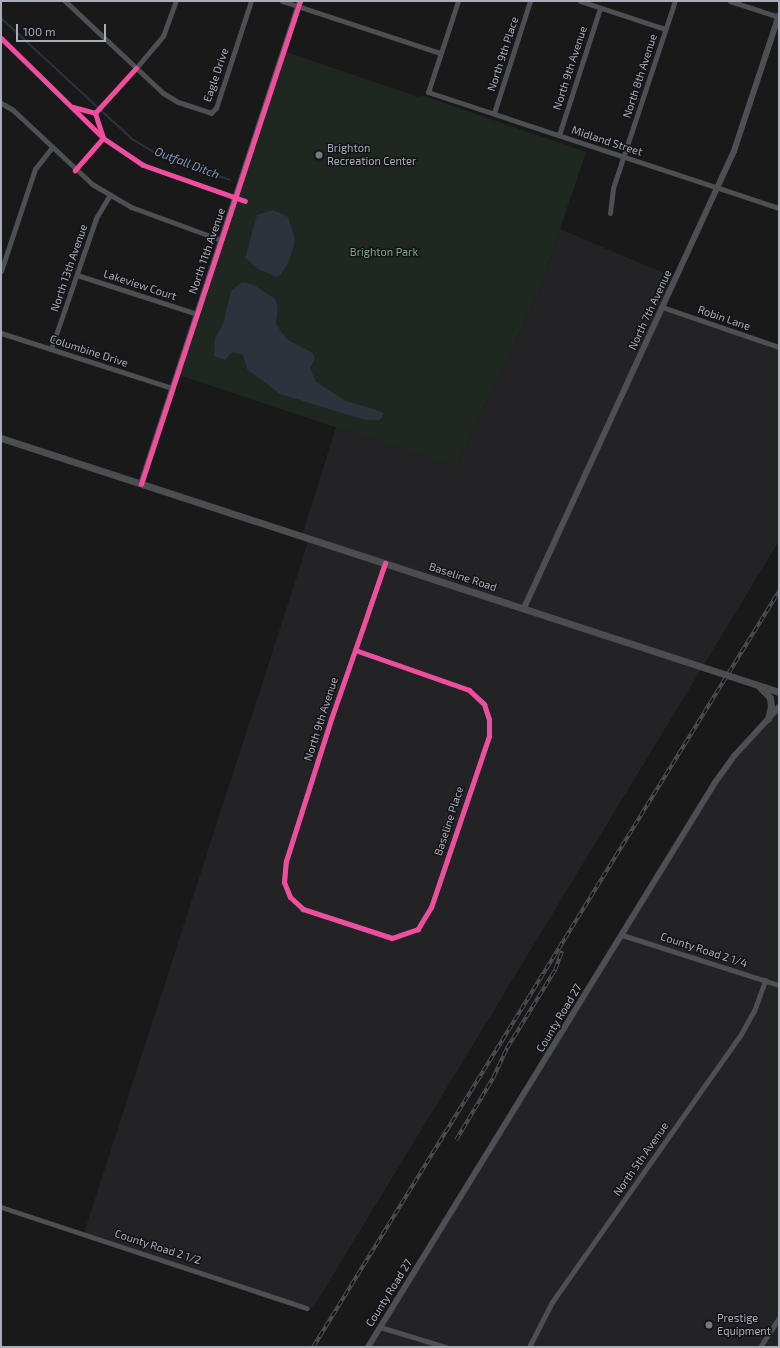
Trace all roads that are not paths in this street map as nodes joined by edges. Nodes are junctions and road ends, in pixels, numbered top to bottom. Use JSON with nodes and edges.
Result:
{"nodes":[{"id":1,"x":65,"y":1,"type":"edge"},
{"id":2,"x":176,"y":1,"type":"edge"},
{"id":3,"x":251,"y":1,"type":"edge"},
{"id":4,"x":282,"y":1,"type":"edge"},
{"id":5,"x":458,"y":1,"type":"edge"},
{"id":6,"x":530,"y":1,"type":"edge"},
{"id":7,"x":580,"y":1,"type":"edge"},
{"id":8,"x":675,"y":1,"type":"edge"},
{"id":9,"x":730,"y":1,"type":"edge"},
{"id":10,"x":299,"y":4,"type":"edge"},
{"id":11,"x":600,"y":8,"type":"junction"},
{"id":12,"x":779,"y":16,"type":"edge"},
{"id":13,"x":665,"y":29,"type":"junction"},
{"id":14,"x":440,"y":53,"type":"junction"},
{"id":15,"x":136,"y":68,"type":"junction"},
{"id":16,"x":1,"y":102,"type":"edge"},
{"id":17,"x":494,"y":114,"type":"junction"},
{"id":18,"x":559,"y":135,"type":"junction"},
{"id":19,"x":52,"y":148,"type":"junction"},
{"id":20,"x":624,"y":157,"type":"junction"},
{"id":21,"x":717,"y":187,"type":"junction"},
{"id":22,"x":110,"y":196,"type":"junction"},
{"id":23,"x":779,"y":208,"type":"edge"},
{"id":24,"x":610,"y":213,"type":"dead end"},
{"id":25,"x":221,"y":240,"type":"junction"},
{"id":26,"x":1,"y":271,"type":"edge"},
{"id":27,"x":77,"y":275,"type":"junction"},
{"id":28,"x":662,"y":307,"type":"junction"},
{"id":29,"x":197,"y":314,"type":"junction"},
{"id":30,"x":1,"y":332,"type":"edge"},
{"id":31,"x":779,"y":348,"type":"edge"},
{"id":32,"x":51,"y":349,"type":"junction"},
{"id":33,"x":172,"y":388,"type":"junction"},
{"id":34,"x":1,"y":438,"type":"edge"},
{"id":35,"x":141,"y":484,"type":"junction"},
{"id":36,"x":385,"y":563,"type":"junction"},
{"id":37,"x":524,"y":608,"type":"junction"},
{"id":38,"x":355,"y":650,"type":"junction"},
{"id":39,"x":758,"y":685,"type":"junction"},
{"id":40,"x":779,"y":692,"type":"edge"},
{"id":41,"x":779,"y":707,"type":"edge"},
{"id":42,"x":768,"y":719,"type":"junction"},
{"id":43,"x":284,"y":882,"type":"joint"},
{"id":44,"x":622,"y":936,"type":"junction"},
{"id":45,"x":765,"y":980,"type":"junction"},
{"id":46,"x":779,"y":985,"type":"edge"},
{"id":47,"x":1,"y":1207,"type":"edge"},
{"id":48,"x":307,"y":1308,"type":"dead end"},
{"id":49,"x":779,"y":1318,"type":"edge"},
{"id":50,"x":380,"y":1327,"type":"junction"},
{"id":51,"x":368,"y":1347,"type":"edge"},
{"id":52,"x":446,"y":1347,"type":"edge"},
{"id":53,"x":529,"y":1347,"type":"edge"},
{"id":54,"x":760,"y":1347,"type":"edge"}],
"edges":[{"from":1,"to":15,"type":"street","name":"Eagle Drive"},
{"from":2,"to":15,"type":"street"},
{"from":3,"to":15,"type":"street","name":"Eagle Drive"},
{"from":4,"to":10,"type":"street"},
{"from":5,"to":14,"type":"street"},
{"from":6,"to":17,"type":"street","name":"North 9th Place"},
{"from":7,"to":11,"type":"street"},
{"from":8,"to":13,"type":"street","name":"North 8th Avenue"},
{"from":9,"to":12,"type":"street"},
{"from":10,"to":14,"type":"street"},
{"from":10,"to":25,"type":"street","name":"North 11th Avenue"},
{"from":11,"to":13,"type":"street"},
{"from":11,"to":18,"type":"street","name":"North 9th Avenue"},
{"from":12,"to":21,"type":"street","name":"North 7th Avenue"},
{"from":13,"to":20,"type":"street","name":"North 8th Avenue"},
{"from":14,"to":17,"type":"street","name":"Midland Street"},
{"from":16,"to":19,"type":"street"},
{"from":17,"to":18,"type":"street","name":"Midland Street"},
{"from":18,"to":20,"type":"street","name":"Midland Street"},
{"from":19,"to":22,"type":"street"},
{"from":19,"to":26,"type":"street"},
{"from":20,"to":21,"type":"street","name":"Midland Street"},
{"from":20,"to":24,"type":"street","name":"North 8th Avenue"},
{"from":21,"to":23,"type":"street","name":"Midland Street"},
{"from":21,"to":28,"type":"street","name":"North 7th Avenue"},
{"from":22,"to":25,"type":"street"},
{"from":22,"to":27,"type":"street","name":"North 13th Avenue"},
{"from":25,"to":29,"type":"street","name":"North 11th Avenue"},
{"from":27,"to":29,"type":"street","name":"Lakeview Court"},
{"from":27,"to":32,"type":"street","name":"North 13th Avenue"},
{"from":28,"to":31,"type":"street","name":"Robin Lane"},
{"from":28,"to":37,"type":"street","name":"North 7th Avenue"},
{"from":29,"to":33,"type":"street","name":"North 11th Avenue"},
{"from":30,"to":32,"type":"street","name":"Columbine Drive"},
{"from":32,"to":33,"type":"street","name":"Columbine Drive"},
{"from":33,"to":35,"type":"street","name":"North 11th Avenue"},
{"from":34,"to":35,"type":"main road","name":"Baseline Road"},
{"from":35,"to":36,"type":"main road","name":"Baseline Road"},
{"from":36,"to":37,"type":"main road","name":"Baseline Road"},
{"from":36,"to":38,"type":"street","name":"North 9th Avenue"},
{"from":37,"to":39,"type":"main road","name":"Baseline Road"},
{"from":38,"to":43,"type":"street","name":"North 9th Avenue"},
{"from":38,"to":43,"type":"street","name":"Baseline Place"},
{"from":39,"to":40,"type":"main road","name":"Baseline Road"},
{"from":39,"to":42,"type":"main road"},
{"from":41,"to":42,"type":"street","name":"County Road 27"},
{"from":42,"to":44,"type":"street","name":"County Road 27"},
{"from":44,"to":45,"type":"street","name":"County Road 2 1/4"},
{"from":44,"to":50,"type":"street","name":"County Road 27"},
{"from":45,"to":46,"type":"street","name":"County Road 2 1/4"},
{"from":45,"to":53,"type":"street","name":"North 5th Avenue"},
{"from":47,"to":48,"type":"street","name":"County Road 2 1/2"},
{"from":49,"to":54,"type":"street"},
{"from":50,"to":51,"type":"street","name":"County Road 27"},
{"from":50,"to":52,"type":"street"}]}
